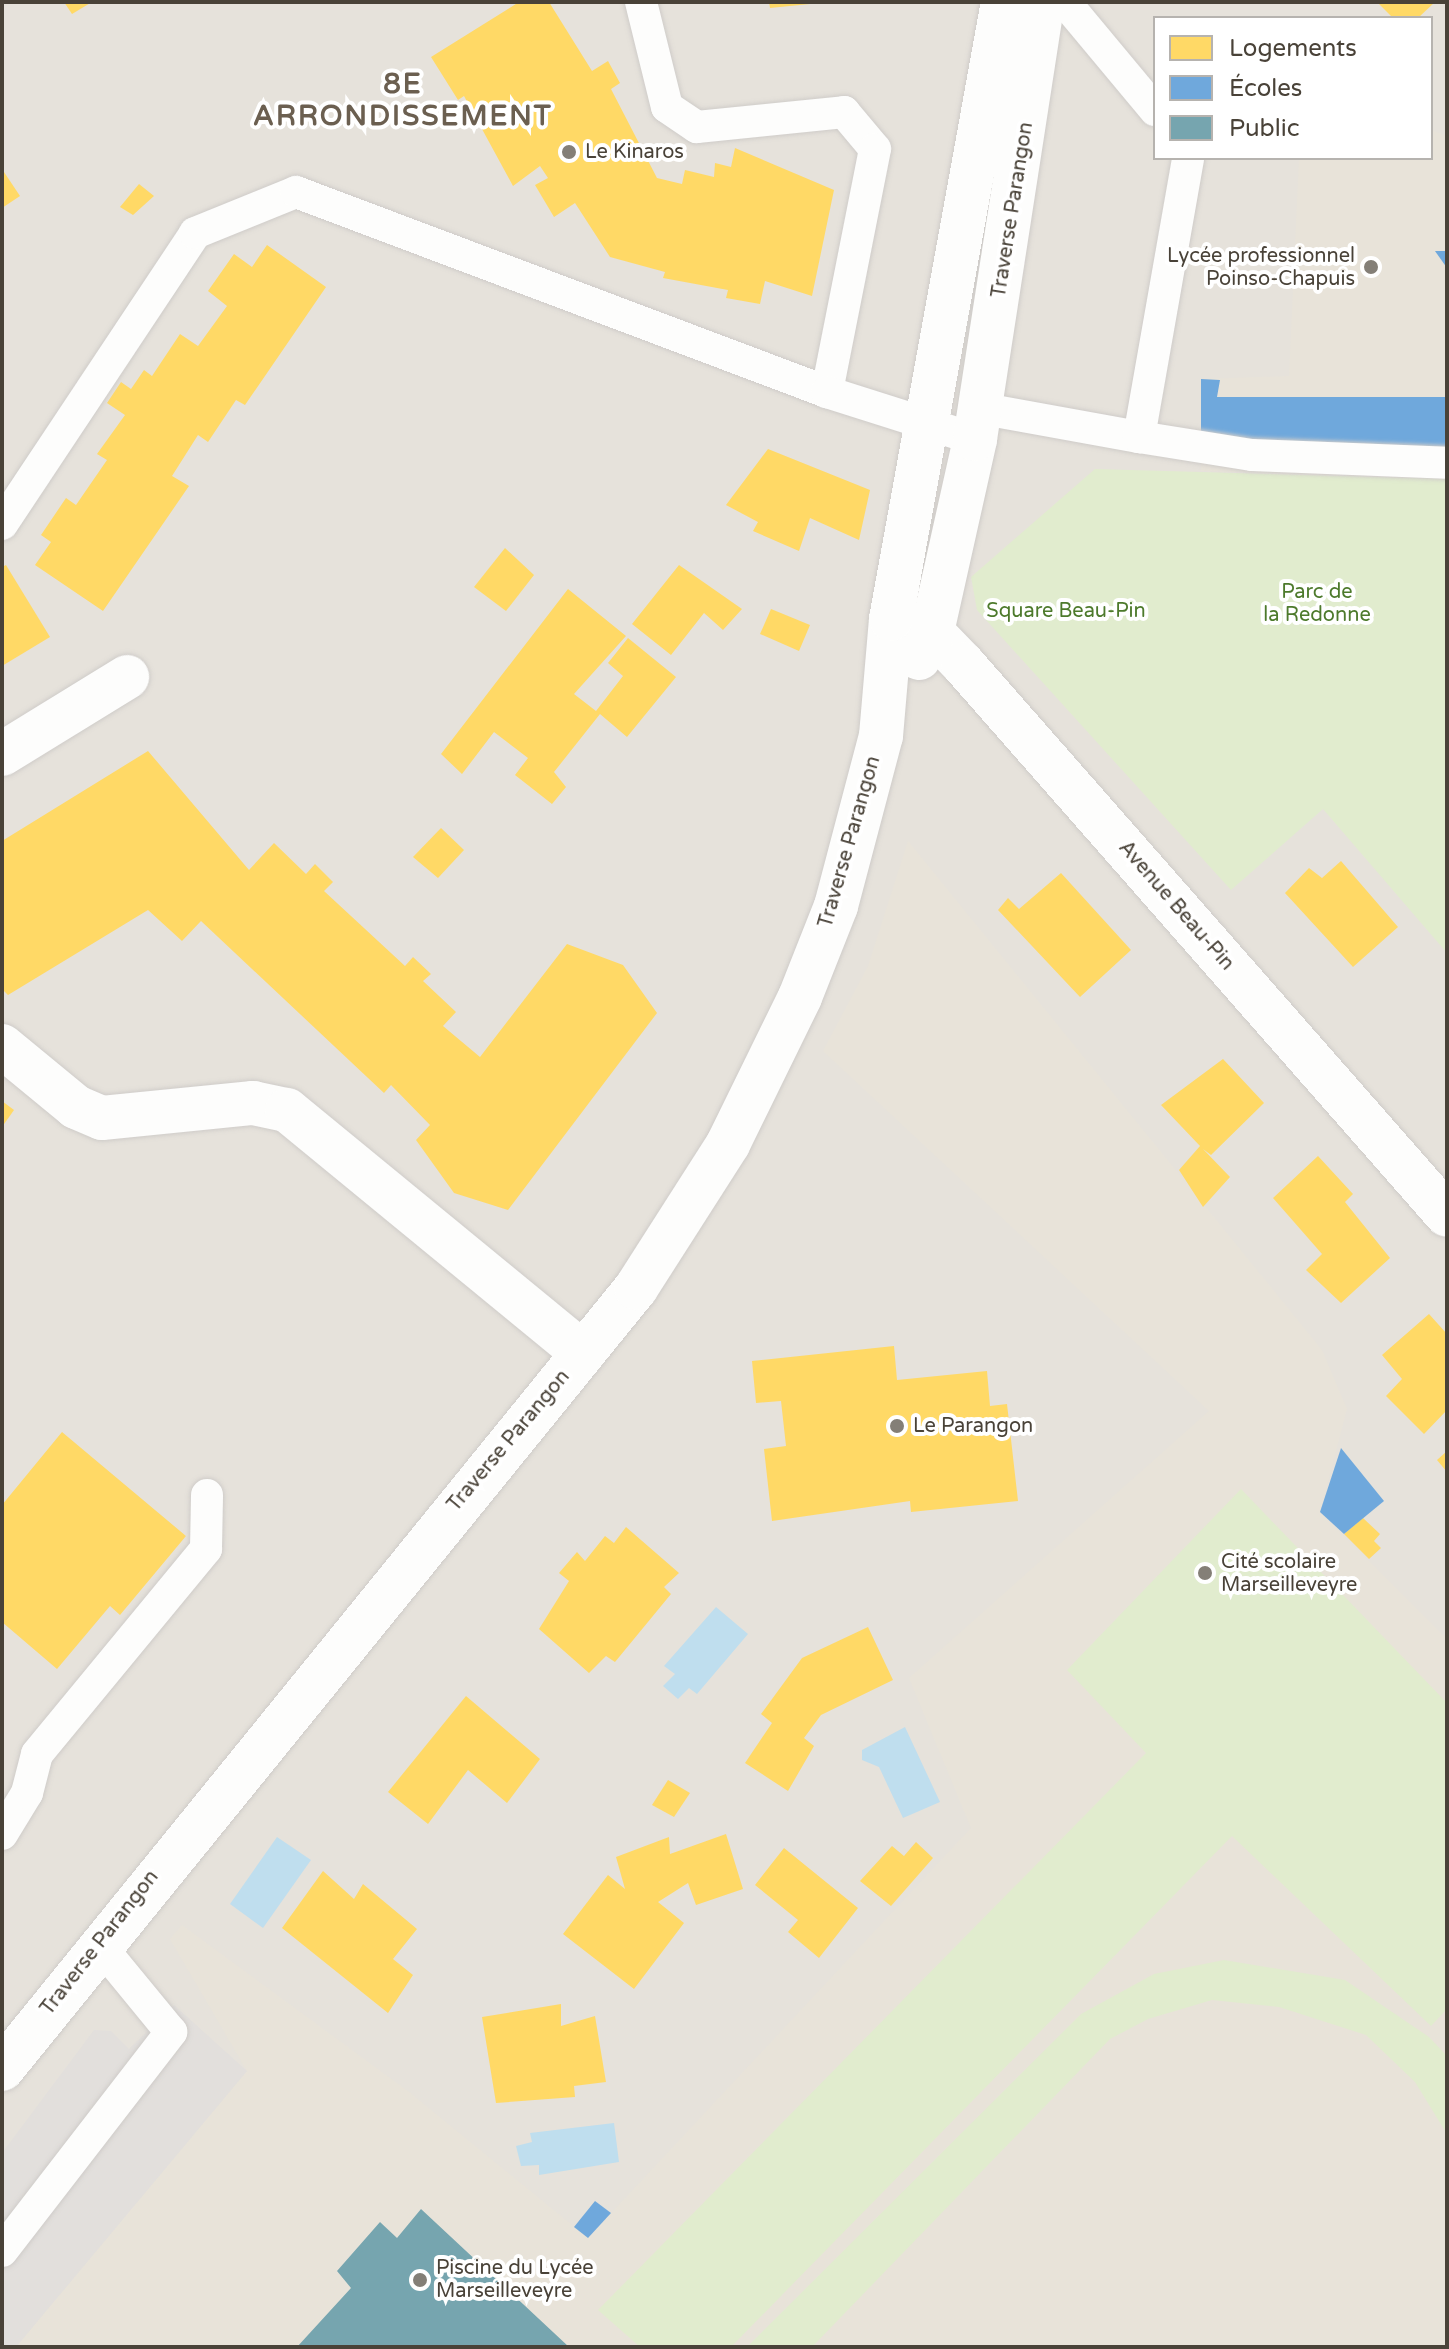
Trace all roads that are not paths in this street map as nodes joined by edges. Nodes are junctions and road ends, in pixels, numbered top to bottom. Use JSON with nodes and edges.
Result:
{"nodes":[{"id":1,"x":641,"y":2,"type":"edge"},
{"id":2,"x":1003,"y":2,"type":"edge"},
{"id":3,"x":1043,"y":2,"type":"edge"},
{"id":4,"x":1065,"y":2,"type":"edge"},
{"id":5,"x":1153,"y":108,"type":"edge"},
{"id":6,"x":1188,"y":160,"type":"edge"},
{"id":7,"x":827,"y":392,"type":"junction"},
{"id":8,"x":977,"y":423,"type":"junction"},
{"id":9,"x":928,"y":425,"type":"junction"},
{"id":10,"x":1139,"y":437,"type":"junction"},
{"id":11,"x":1447,"y":463,"type":"edge"},
{"id":12,"x":2,"y":524,"type":"edge"},
{"id":13,"x":891,"y":619,"type":"junction"},
{"id":14,"x":932,"y":632,"type":"junction"},
{"id":15,"x":127,"y":677,"type":"dead end"},
{"id":16,"x":881,"y":736,"type":"junction"},
{"id":17,"x":2,"y":754,"type":"edge"},
{"id":18,"x":2,"y":1046,"type":"edge"},
{"id":19,"x":1447,"y":1215,"type":"edge"},
{"id":20,"x":583,"y":1353,"type":"junction"},
{"id":21,"x":207,"y":1495,"type":"dead end"},
{"id":22,"x":2,"y":1834,"type":"edge"},
{"id":23,"x":98,"y":1943,"type":"junction"},
{"id":24,"x":2,"y":2069,"type":"edge"},
{"id":25,"x":2,"y":2251,"type":"edge"}],
"edges":[{"from":1,"to":7,"type":"lane"},
{"from":2,"to":9,"type":"street","name":"Traverse Parangon"},
{"from":3,"to":8,"type":"street","name":"Traverse Parangon"},
{"from":4,"to":5,"type":"lane"},
{"from":6,"to":10,"type":"lane"},
{"from":7,"to":9,"type":"lane"},
{"from":7,"to":12,"type":"lane"},
{"from":8,"to":9,"type":"lane"},
{"from":8,"to":10,"type":"lane"},
{"from":8,"to":14,"type":"street","name":"Traverse Parangon"},
{"from":9,"to":13,"type":"street","name":"Traverse Parangon"},
{"from":10,"to":11,"type":"lane"},
{"from":13,"to":14,"type":"street"},
{"from":13,"to":16,"type":"street","name":"Traverse Parangon"},
{"from":14,"to":16,"type":"street","name":"Traverse Parangon"},
{"from":14,"to":19,"type":"street","name":"Avenue Beau-Pin"},
{"from":15,"to":17,"type":"street"},
{"from":16,"to":20,"type":"street","name":"Traverse Parangon"},
{"from":18,"to":20,"type":"street"},
{"from":20,"to":23,"type":"street","name":"Traverse Parangon"},
{"from":21,"to":22,"type":"lane"},
{"from":23,"to":24,"type":"street","name":"Traverse Parangon"},
{"from":23,"to":25,"type":"lane"}]}
